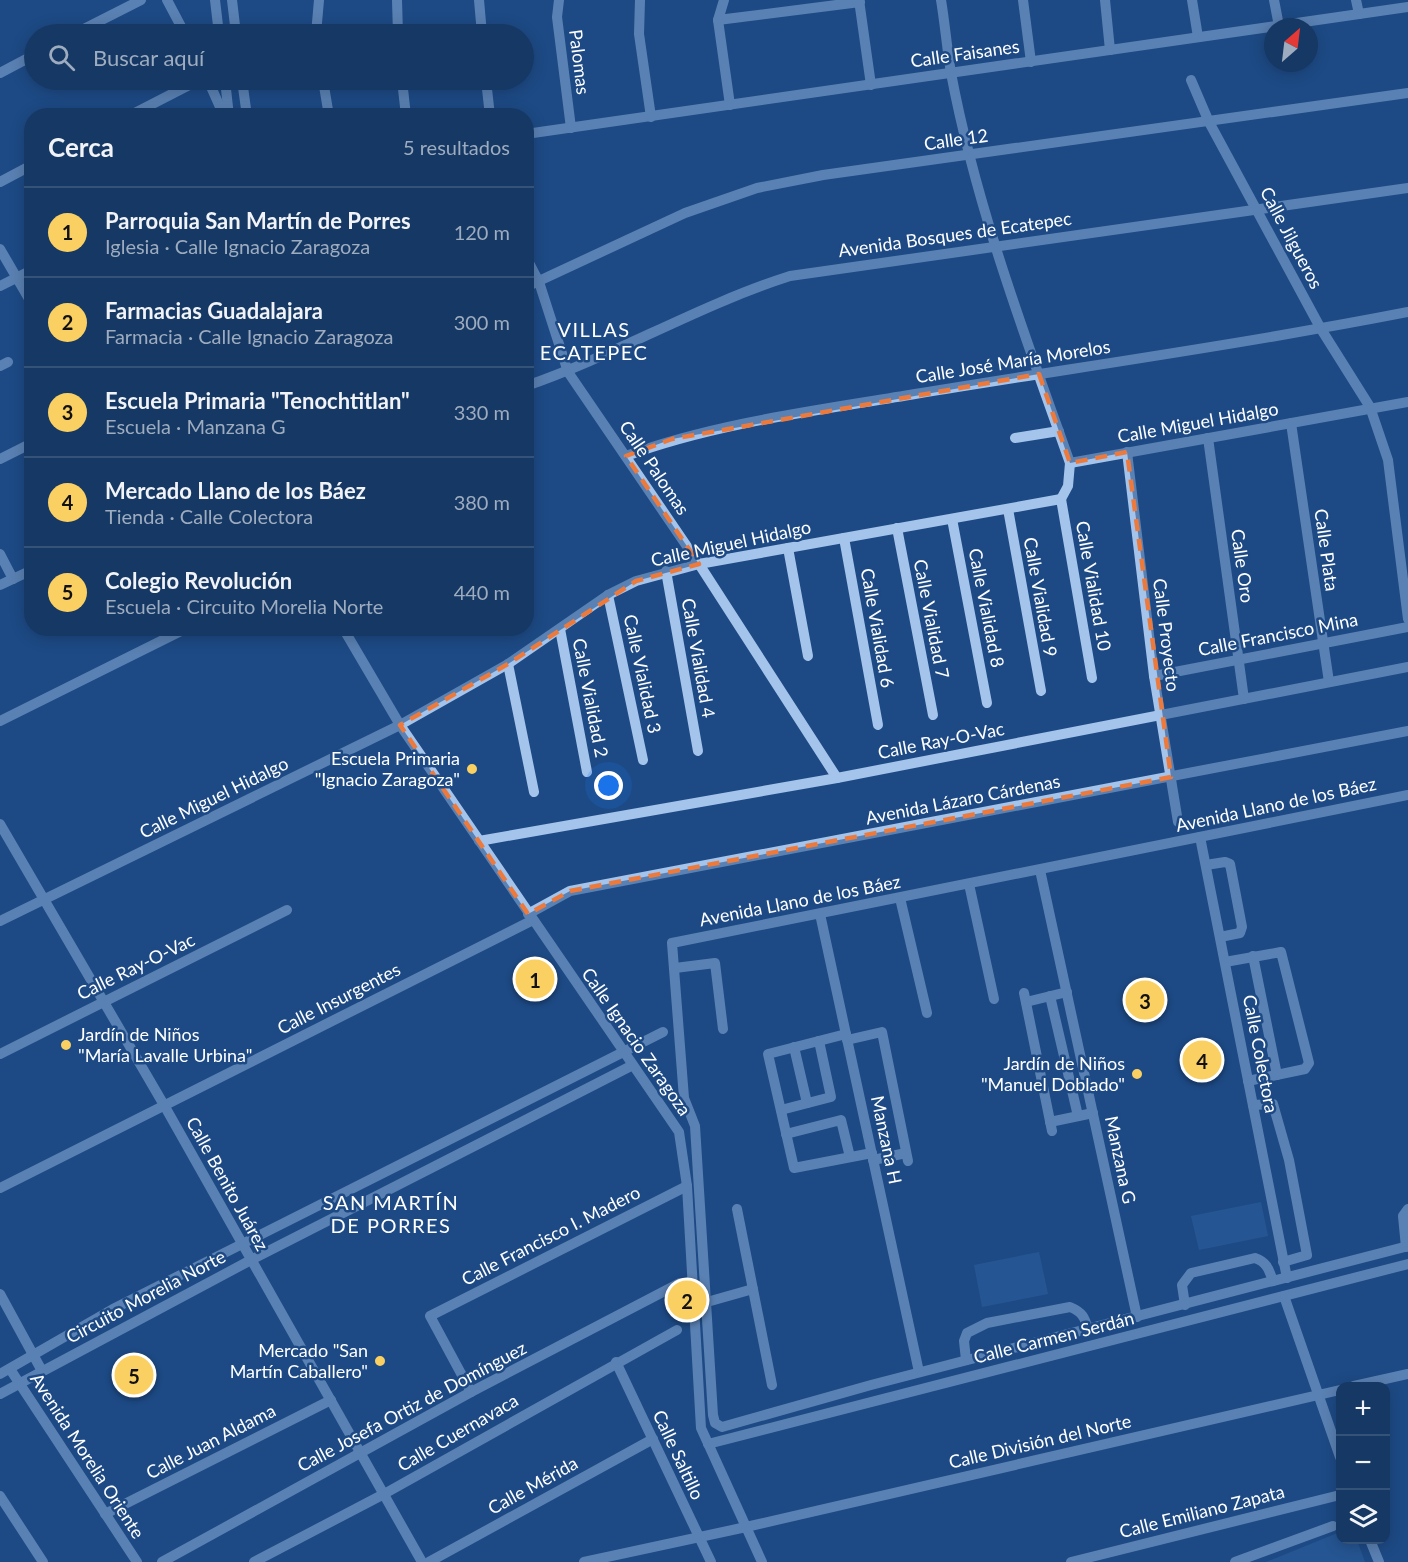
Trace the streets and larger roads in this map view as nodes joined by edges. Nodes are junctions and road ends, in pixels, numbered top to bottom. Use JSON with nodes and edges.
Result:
{"nodes":[{"id":1,"x":141,"y":0,"type":"edge"},
{"id":2,"x":167,"y":0,"type":"edge"},
{"id":3,"x":215,"y":0,"type":"edge"},
{"id":4,"x":232,"y":0,"type":"edge"},
{"id":5,"x":319,"y":0,"type":"edge"},
{"id":6,"x":397,"y":0,"type":"edge"},
{"id":7,"x":479,"y":0,"type":"edge"},
{"id":8,"x":559,"y":0,"type":"edge"},
{"id":9,"x":640,"y":0,"type":"edge"},
{"id":10,"x":724,"y":0,"type":"edge"},
{"id":11,"x":941,"y":0,"type":"edge"},
{"id":12,"x":1023,"y":0,"type":"edge"},
{"id":13,"x":1104,"y":0,"type":"edge"},
{"id":14,"x":1192,"y":0,"type":"edge"},
{"id":15,"x":1274,"y":0,"type":"edge"},
{"id":16,"x":1356,"y":0,"type":"edge"},
{"id":17,"x":860,"y":1,"type":"edge"},
{"id":18,"x":1408,"y":7,"type":"edge"},
{"id":19,"x":1359,"y":14,"type":"junction"},
{"id":20,"x":1277,"y":18,"type":"edge"},
{"id":21,"x":718,"y":20,"type":"junction"},
{"id":22,"x":1318,"y":20,"type":"edge"},
{"id":23,"x":94,"y":24,"type":"edge"},
{"id":24,"x":180,"y":24,"type":"edge"},
{"id":25,"x":218,"y":24,"type":"edge"},
{"id":26,"x":235,"y":24,"type":"edge"},
{"id":27,"x":317,"y":24,"type":"edge"},
{"id":28,"x":398,"y":24,"type":"edge"},
{"id":29,"x":481,"y":24,"type":"edge"},
{"id":30,"x":1264,"y":28,"type":"edge"},
{"id":31,"x":1198,"y":37,"type":"junction"},
{"id":32,"x":1110,"y":50,"type":"junction"},
{"id":33,"x":24,"y":60,"type":"edge"},
{"id":34,"x":1030,"y":62,"type":"junction"},
{"id":35,"x":0,"y":73,"type":"edge"},
{"id":36,"x":951,"y":73,"type":"junction"},
{"id":37,"x":1191,"y":80,"type":"dead end"},
{"id":38,"x":871,"y":85,"type":"junction"},
{"id":39,"x":179,"y":90,"type":"edge"},
{"id":40,"x":212,"y":90,"type":"edge"},
{"id":41,"x":226,"y":90,"type":"edge"},
{"id":42,"x":243,"y":90,"type":"edge"},
{"id":43,"x":324,"y":90,"type":"edge"},
{"id":44,"x":403,"y":90,"type":"edge"},
{"id":45,"x":487,"y":90,"type":"edge"},
{"id":46,"x":1408,"y":93,"type":"edge"},
{"id":47,"x":730,"y":105,"type":"junction"},
{"id":48,"x":144,"y":108,"type":"edge"},
{"id":49,"x":220,"y":108,"type":"edge"},
{"id":50,"x":228,"y":108,"type":"edge"},
{"id":51,"x":246,"y":108,"type":"edge"},
{"id":52,"x":327,"y":108,"type":"edge"},
{"id":53,"x":405,"y":108,"type":"edge"},
{"id":54,"x":488,"y":108,"type":"edge"},
{"id":55,"x":651,"y":117,"type":"junction"},
{"id":56,"x":1209,"y":122,"type":"junction"},
{"id":57,"x":571,"y":128,"type":"junction"},
{"id":58,"x":534,"y":134,"type":"edge"},
{"id":59,"x":971,"y":155,"type":"junction"},
{"id":60,"x":24,"y":169,"type":"edge"},
{"id":61,"x":0,"y":182,"type":"edge"},
{"id":62,"x":1408,"y":188,"type":"edge"},
{"id":63,"x":1257,"y":210,"type":"junction"},
{"id":64,"x":996,"y":246,"type":"junction"},
{"id":65,"x":0,"y":249,"type":"edge"},
{"id":66,"x":534,"y":272,"type":"edge"},
{"id":67,"x":24,"y":274,"type":"edge"},
{"id":68,"x":16,"y":278,"type":"junction"},
{"id":69,"x":539,"y":282,"type":"junction"},
{"id":70,"x":534,"y":284,"type":"edge"},
{"id":71,"x":0,"y":286,"type":"edge"},
{"id":72,"x":24,"y":291,"type":"edge"},
{"id":73,"x":1408,"y":312,"type":"edge"},
{"id":74,"x":1321,"y":329,"type":"junction"},
{"id":75,"x":568,"y":372,"type":"junction"},
{"id":76,"x":1040,"y":374,"type":"junction"},
{"id":77,"x":534,"y":383,"type":"edge"},
{"id":78,"x":1408,"y":402,"type":"edge"},
{"id":79,"x":1370,"y":407,"type":"junction"},
{"id":80,"x":1291,"y":423,"type":"junction"},
{"id":81,"x":1059,"y":431,"type":"junction"},
{"id":82,"x":1015,"y":438,"type":"dead end"},
{"id":83,"x":1208,"y":438,"type":"junction"},
{"id":84,"x":24,"y":447,"type":"edge"},
{"id":85,"x":1127,"y":452,"type":"junction"},
{"id":86,"x":626,"y":456,"type":"junction"},
{"id":87,"x":0,"y":459,"type":"edge"},
{"id":88,"x":1070,"y":463,"type":"junction"},
{"id":89,"x":1060,"y":499,"type":"junction"},
{"id":90,"x":1008,"y":509,"type":"junction"},
{"id":91,"x":952,"y":519,"type":"junction"},
{"id":92,"x":897,"y":528,"type":"junction"},
{"id":93,"x":844,"y":538,"type":"junction"},
{"id":94,"x":788,"y":548,"type":"junction"},
{"id":95,"x":0,"y":554,"type":"edge"},
{"id":96,"x":699,"y":564,"type":"junction"},
{"id":97,"x":666,"y":571,"type":"junction"},
{"id":98,"x":24,"y":574,"type":"edge"},
{"id":99,"x":12,"y":579,"type":"junction"},
{"id":100,"x":0,"y":585,"type":"edge"},
{"id":101,"x":608,"y":595,"type":"junction"},
{"id":102,"x":1408,"y":619,"type":"edge"},
{"id":103,"x":1408,"y":627,"type":"edge"},
{"id":104,"x":560,"y":629,"type":"junction"},
{"id":105,"x":171,"y":636,"type":"edge"},
{"id":106,"x":348,"y":636,"type":"edge"},
{"id":107,"x":1323,"y":643,"type":"junction"},
{"id":108,"x":808,"y":656,"type":"dead end"},
{"id":109,"x":1239,"y":659,"type":"junction"},
{"id":110,"x":508,"y":664,"type":"junction"},
{"id":111,"x":1408,"y":667,"type":"edge"},
{"id":112,"x":1154,"y":676,"type":"junction"},
{"id":113,"x":1092,"y":678,"type":"dead end"},
{"id":114,"x":1329,"y":682,"type":"junction"},
{"id":115,"x":1041,"y":691,"type":"dead end"},
{"id":116,"x":1244,"y":699,"type":"junction"},
{"id":117,"x":987,"y":703,"type":"dead end"},
{"id":118,"x":933,"y":715,"type":"dead end"},
{"id":119,"x":1160,"y":716,"type":"junction"},
{"id":120,"x":0,"y":721,"type":"edge"},
{"id":121,"x":400,"y":725,"type":"junction"},
{"id":122,"x":878,"y":725,"type":"dead end"},
{"id":123,"x":1408,"y":731,"type":"edge"},
{"id":124,"x":698,"y":751,"type":"dead end"},
{"id":125,"x":644,"y":760,"type":"dead end"},
{"id":126,"x":587,"y":772,"type":"dead end"},
{"id":127,"x":1171,"y":777,"type":"junction"},
{"id":128,"x":837,"y":778,"type":"junction"},
{"id":129,"x":534,"y":792,"type":"dead end"},
{"id":130,"x":1408,"y":795,"type":"edge"},
{"id":131,"x":1178,"y":822,"type":"dead end"},
{"id":132,"x":0,"y":824,"type":"edge"},
{"id":133,"x":3,"y":836,"type":"edge"},
{"id":134,"x":1200,"y":837,"type":"junction"},
{"id":135,"x":479,"y":841,"type":"junction"},
{"id":136,"x":1206,"y":865,"type":"junction"},
{"id":137,"x":1040,"y":870,"type":"junction"},
{"id":138,"x":969,"y":884,"type":"junction"},
{"id":139,"x":900,"y":898,"type":"junction"},
{"id":140,"x":43,"y":899,"type":"junction"},
{"id":141,"x":287,"y":910,"type":"dead end"},
{"id":142,"x":820,"y":915,"type":"junction"},
{"id":143,"x":531,"y":917,"type":"junction"},
{"id":144,"x":0,"y":921,"type":"edge"},
{"id":145,"x":1220,"y":937,"type":"junction"},
{"id":146,"x":1253,"y":957,"type":"junction"},
{"id":147,"x":1225,"y":962,"type":"junction"},
{"id":148,"x":675,"y":968,"type":"junction"},
{"id":149,"x":1067,"y":993,"type":"junction"},
{"id":150,"x":1050,"y":996,"type":"junction"},
{"id":151,"x":994,"y":999,"type":"dead end"},
{"id":152,"x":102,"y":1001,"type":"junction"},
{"id":153,"x":927,"y":1012,"type":"dead end"},
{"id":154,"x":723,"y":1029,"type":"dead end"},
{"id":155,"x":663,"y":1032,"type":"dead end"},
{"id":156,"x":846,"y":1037,"type":"junction"},
{"id":157,"x":819,"y":1041,"type":"junction"},
{"id":158,"x":794,"y":1047,"type":"junction"},
{"id":159,"x":622,"y":1053,"type":"junction"},
{"id":160,"x":0,"y":1054,"type":"edge"},
{"id":161,"x":631,"y":1066,"type":"junction"},
{"id":162,"x":1277,"y":1075,"type":"junction"},
{"id":163,"x":1248,"y":1081,"type":"junction"},
{"id":164,"x":557,"y":1086,"type":"junction"},
{"id":165,"x":565,"y":1100,"type":"junction"},
{"id":166,"x":807,"y":1103,"type":"junction"},
{"id":167,"x":164,"y":1105,"type":"junction"},
{"id":168,"x":1253,"y":1105,"type":"junction"},
{"id":169,"x":781,"y":1110,"type":"junction"},
{"id":170,"x":1093,"y":1113,"type":"junction"},
{"id":171,"x":1078,"y":1116,"type":"junction"},
{"id":172,"x":786,"y":1134,"type":"junction"},
{"id":173,"x":850,"y":1157,"type":"junction"},
{"id":174,"x":873,"y":1157,"type":"junction"},
{"id":175,"x":687,"y":1186,"type":"junction"},
{"id":176,"x":0,"y":1188,"type":"edge"},
{"id":177,"x":736,"y":1209,"type":"dead end"},
{"id":178,"x":1408,"y":1209,"type":"edge"},
{"id":179,"x":242,"y":1244,"type":"junction"},
{"id":180,"x":1407,"y":1247,"type":"edge"},
{"id":181,"x":251,"y":1260,"type":"junction"},
{"id":182,"x":1283,"y":1262,"type":"junction"},
{"id":183,"x":1408,"y":1264,"type":"edge"},
{"id":184,"x":1287,"y":1278,"type":"junction"},
{"id":185,"x":1273,"y":1281,"type":"junction"},
{"id":186,"x":680,"y":1283,"type":"dead end"},
{"id":187,"x":753,"y":1289,"type":"junction"},
{"id":188,"x":0,"y":1294,"type":"edge"},
{"id":189,"x":1284,"y":1296,"type":"junction"},
{"id":190,"x":707,"y":1302,"type":"junction"},
{"id":191,"x":1185,"y":1305,"type":"junction"},
{"id":192,"x":1137,"y":1317,"type":"junction"},
{"id":193,"x":677,"y":1330,"type":"dead end"},
{"id":194,"x":1088,"y":1330,"type":"junction"},
{"id":195,"x":34,"y":1356,"type":"junction"},
{"id":196,"x":966,"y":1360,"type":"junction"},
{"id":197,"x":616,"y":1362,"type":"junction"},
{"id":198,"x":42,"y":1371,"type":"junction"},
{"id":199,"x":5,"y":1372,"type":"edge"},
{"id":200,"x":920,"y":1372,"type":"junction"},
{"id":201,"x":1408,"y":1374,"type":"edge"},
{"id":202,"x":1372,"y":1382,"type":"edge"},
{"id":203,"x":20,"y":1384,"type":"junction"},
{"id":204,"x":772,"y":1385,"type":"dead end"},
{"id":205,"x":1336,"y":1391,"type":"edge"},
{"id":206,"x":471,"y":1392,"type":"junction"},
{"id":207,"x":0,"y":1394,"type":"edge"},
{"id":208,"x":1319,"y":1394,"type":"junction"},
{"id":209,"x":331,"y":1400,"type":"junction"},
{"id":210,"x":715,"y":1423,"type":"joint"},
{"id":211,"x":653,"y":1439,"type":"junction"},
{"id":212,"x":1336,"y":1443,"type":"edge"},
{"id":213,"x":708,"y":1444,"type":"junction"},
{"id":214,"x":362,"y":1452,"type":"junction"},
{"id":215,"x":384,"y":1494,"type":"junction"},
{"id":216,"x":0,"y":1496,"type":"edge"},
{"id":217,"x":1336,"y":1496,"type":"edge"},
{"id":218,"x":105,"y":1514,"type":"junction"},
{"id":219,"x":1333,"y":1526,"type":"dead end"},
{"id":220,"x":746,"y":1527,"type":"junction"},
{"id":221,"x":699,"y":1537,"type":"junction"},
{"id":222,"x":1372,"y":1544,"type":"edge"},
{"id":223,"x":43,"y":1562,"type":"edge"},
{"id":224,"x":137,"y":1562,"type":"edge"},
{"id":225,"x":162,"y":1562,"type":"edge"},
{"id":226,"x":254,"y":1562,"type":"edge"},
{"id":227,"x":422,"y":1562,"type":"edge"},
{"id":228,"x":429,"y":1562,"type":"edge"},
{"id":229,"x":584,"y":1562,"type":"edge"},
{"id":230,"x":711,"y":1562,"type":"edge"},
{"id":231,"x":761,"y":1562,"type":"edge"},
{"id":232,"x":1071,"y":1562,"type":"edge"},
{"id":233,"x":1235,"y":1562,"type":"edge"},
{"id":234,"x":1379,"y":1562,"type":"edge"}],
"edges":[{"from":1,"to":23,"type":"street"},
{"from":2,"to":24,"type":"street"},
{"from":3,"to":25,"type":"street"},
{"from":4,"to":26,"type":"street"},
{"from":5,"to":27,"type":"street"},
{"from":6,"to":28,"type":"street"},
{"from":7,"to":29,"type":"street"},
{"from":8,"to":57,"type":"street","name":"Palomas"},
{"from":9,"to":55,"type":"street"},
{"from":10,"to":21,"type":"street"},
{"from":11,"to":36,"type":"street"},
{"from":12,"to":34,"type":"street"},
{"from":13,"to":32,"type":"street"},
{"from":14,"to":31,"type":"street"},
{"from":15,"to":20,"type":"street"},
{"from":16,"to":19,"type":"street"},
{"from":17,"to":21,"type":"street"},
{"from":17,"to":38,"type":"street"},
{"from":18,"to":19,"type":"street","name":"Calle Faisanes"},
{"from":19,"to":22,"type":"street","name":"Calle Faisanes"},
{"from":21,"to":47,"type":"street"},
{"from":30,"to":31,"type":"street","name":"Calle Faisanes"},
{"from":31,"to":32,"type":"street","name":"Calle Faisanes"},
{"from":32,"to":34,"type":"street","name":"Calle Faisanes"},
{"from":33,"to":35,"type":"street"},
{"from":34,"to":36,"type":"street","name":"Calle Faisanes"},
{"from":36,"to":38,"type":"street","name":"Calle Faisanes"},
{"from":36,"to":59,"type":"street"},
{"from":37,"to":56,"type":"street","name":"Calle Jilgueros"},
{"from":38,"to":47,"type":"street","name":"Calle Faisanes"},
{"from":39,"to":48,"type":"street"},
{"from":40,"to":49,"type":"street"},
{"from":41,"to":50,"type":"street"},
{"from":42,"to":51,"type":"street"},
{"from":43,"to":52,"type":"street"},
{"from":44,"to":53,"type":"street"},
{"from":45,"to":54,"type":"street"},
{"from":46,"to":56,"type":"street","name":"Calle 12"},
{"from":47,"to":55,"type":"street","name":"Calle Faisanes"},
{"from":55,"to":57,"type":"street","name":"Calle Faisanes"},
{"from":56,"to":59,"type":"street","name":"Calle 12"},
{"from":56,"to":63,"type":"street","name":"Calle Jilgueros"},
{"from":57,"to":58,"type":"street","name":"Calle Faisanes"},
{"from":59,"to":64,"type":"street"},
{"from":59,"to":69,"type":"street","name":"Calle 12"},
{"from":60,"to":61,"type":"street"},
{"from":62,"to":63,"type":"street","name":"Avenida Bosques de Ecatepec"},
{"from":63,"to":64,"type":"street","name":"Avenida Bosques de Ecatepec"},
{"from":63,"to":74,"type":"street","name":"Calle Jilgueros"},
{"from":64,"to":75,"type":"street","name":"Avenida Bosques de Ecatepec"},
{"from":64,"to":76,"type":"street"},
{"from":65,"to":68,"type":"street"},
{"from":66,"to":69,"type":"street","name":"Calle Palomas"},
{"from":67,"to":68,"type":"street"},
{"from":68,"to":71,"type":"street"},
{"from":68,"to":72,"type":"street"},
{"from":69,"to":70,"type":"street","name":"Calle 12"},
{"from":69,"to":75,"type":"street","name":"Calle Palomas"},
{"from":73,"to":74,"type":"street","name":"Calle José María Morelos"},
{"from":74,"to":76,"type":"street","name":"Calle José María Morelos"},
{"from":74,"to":79,"type":"street","name":"Calle Jilgueros"},
{"from":75,"to":77,"type":"street","name":"Avenida Bosques de Ecatepec"},
{"from":75,"to":86,"type":"street","name":"Calle Palomas"},
{"from":76,"to":81,"type":"street"},
{"from":76,"to":86,"type":"street","name":"Calle José María Morelos"},
{"from":78,"to":79,"type":"street","name":"Calle Miguel Hidalgo"},
{"from":79,"to":80,"type":"street","name":"Calle Miguel Hidalgo"},
{"from":79,"to":102,"type":"street","name":"Calle Jilgueros"},
{"from":80,"to":83,"type":"street","name":"Calle Miguel Hidalgo"},
{"from":80,"to":107,"type":"street","name":"Calle Plata"},
{"from":81,"to":82,"type":"street"},
{"from":81,"to":88,"type":"street"},
{"from":83,"to":85,"type":"street","name":"Calle Miguel Hidalgo"},
{"from":83,"to":109,"type":"street","name":"Calle Oro"},
{"from":84,"to":87,"type":"street"},
{"from":85,"to":88,"type":"street","name":"Calle Miguel Hidalgo"},
{"from":85,"to":112,"type":"street","name":"Calle Proyecto"},
{"from":86,"to":96,"type":"street","name":"Calle Palomas"},
{"from":88,"to":89,"type":"street"},
{"from":89,"to":90,"type":"street","name":"Calle Miguel Hidalgo"},
{"from":89,"to":113,"type":"street","name":"Calle Vialidad 10"},
{"from":90,"to":91,"type":"street","name":"Calle Miguel Hidalgo"},
{"from":90,"to":115,"type":"street","name":"Calle Vialidad 9"},
{"from":91,"to":92,"type":"street","name":"Calle Miguel Hidalgo"},
{"from":91,"to":117,"type":"street","name":"Calle Vialidad 8"},
{"from":92,"to":93,"type":"street","name":"Calle Miguel Hidalgo"},
{"from":92,"to":118,"type":"street","name":"Calle Vialidad 7"},
{"from":93,"to":94,"type":"street","name":"Calle Miguel Hidalgo"},
{"from":93,"to":122,"type":"street","name":"Calle Vialidad 6"},
{"from":94,"to":96,"type":"street","name":"Calle Miguel Hidalgo"},
{"from":94,"to":108,"type":"street"},
{"from":95,"to":99,"type":"street"},
{"from":96,"to":97,"type":"street","name":"Calle Miguel Hidalgo"},
{"from":96,"to":128,"type":"street","name":"Calle Palomas"},
{"from":97,"to":101,"type":"street","name":"Calle Miguel Hidalgo"},
{"from":97,"to":124,"type":"street","name":"Calle Vialidad 4"},
{"from":98,"to":99,"type":"street"},
{"from":99,"to":100,"type":"street"},
{"from":101,"to":104,"type":"street","name":"Calle Miguel Hidalgo"},
{"from":101,"to":125,"type":"street","name":"Calle Vialidad 3"},
{"from":103,"to":107,"type":"street","name":"Calle Francisco Mina"},
{"from":104,"to":110,"type":"street","name":"Calle Miguel Hidalgo"},
{"from":104,"to":126,"type":"street","name":"Calle Vialidad 2"},
{"from":105,"to":120,"type":"street"},
{"from":106,"to":121,"type":"street","name":"Calle Ignacio Zaragoza"},
{"from":107,"to":109,"type":"street","name":"Calle Francisco Mina"},
{"from":107,"to":114,"type":"street","name":"Calle Plata"},
{"from":109,"to":112,"type":"street","name":"Calle Francisco Mina"},
{"from":109,"to":116,"type":"street","name":"Calle Oro"},
{"from":110,"to":121,"type":"street","name":"Calle Miguel Hidalgo"},
{"from":110,"to":129,"type":"street"},
{"from":111,"to":114,"type":"street","name":"Calle Ray-O-Vac"},
{"from":112,"to":119,"type":"street","name":"Calle Proyecto"},
{"from":114,"to":116,"type":"street","name":"Calle Ray-O-Vac"},
{"from":116,"to":119,"type":"street","name":"Calle Ray-O-Vac"},
{"from":119,"to":127,"type":"street","name":"Calle Proyecto"},
{"from":119,"to":128,"type":"street","name":"Calle Ray-O-Vac"},
{"from":121,"to":135,"type":"street","name":"Calle Ignacio Zaragoza"},
{"from":121,"to":140,"type":"street","name":"Calle Miguel Hidalgo"},
{"from":123,"to":127,"type":"street","name":"Avenida Lázaro Cárdenas"},
{"from":127,"to":131,"type":"street","name":"Calle Proyecto"},
{"from":127,"to":143,"type":"street","name":"Avenida Lázaro Cárdenas"},
{"from":128,"to":135,"type":"street","name":"Calle Ray-O-Vac"},
{"from":130,"to":134,"type":"street","name":"Avenida Llano de los Báez"},
{"from":132,"to":133,"type":"street","name":"Calle Benito Juárez"},
{"from":133,"to":140,"type":"street","name":"Calle Benito Juárez"},
{"from":134,"to":136,"type":"street","name":"Calle Colectora"},
{"from":134,"to":137,"type":"street","name":"Avenida Llano de los Báez"},
{"from":135,"to":143,"type":"street","name":"Calle Ignacio Zaragoza"},
{"from":136,"to":145,"type":"street","name":"Calle Colectora"},
{"from":136,"to":145,"type":"street"},
{"from":137,"to":138,"type":"street","name":"Avenida Llano de los Báez"},
{"from":137,"to":149,"type":"street","name":"Manzana G"},
{"from":138,"to":139,"type":"street","name":"Avenida Llano de los Báez"},
{"from":138,"to":151,"type":"street"},
{"from":139,"to":142,"type":"street","name":"Avenida Llano de los Báez"},
{"from":139,"to":153,"type":"street"},
{"from":140,"to":144,"type":"street","name":"Calle Miguel Hidalgo"},
{"from":140,"to":152,"type":"street","name":"Calle Benito Juárez"},
{"from":141,"to":152,"type":"street","name":"Calle Ray-O-Vac"},
{"from":142,"to":148,"type":"street","name":"Avenida Llano de los Báez"},
{"from":142,"to":156,"type":"street","name":"Manzana H"},
{"from":143,"to":159,"type":"street","name":"Calle Ignacio Zaragoza"},
{"from":143,"to":167,"type":"street","name":"Calle Insurgentes"},
{"from":145,"to":147,"type":"street","name":"Calle Colectora"},
{"from":146,"to":147,"type":"street"},
{"from":146,"to":162,"type":"street"},
{"from":146,"to":162,"type":"street"},
{"from":147,"to":163,"type":"street","name":"Calle Colectora"},
{"from":148,"to":154,"type":"street"},
{"from":148,"to":190,"type":"street","name":"Avenida Llano de los Báez"},
{"from":149,"to":150,"type":"street"},
{"from":149,"to":170,"type":"street","name":"Manzana G"},
{"from":150,"to":171,"type":"street"},
{"from":150,"to":171,"type":"street"},
{"from":152,"to":160,"type":"street","name":"Calle Ray-O-Vac"},
{"from":152,"to":167,"type":"street","name":"Calle Benito Juárez"},
{"from":155,"to":159,"type":"street","name":"Circuito Morelia Norte"},
{"from":156,"to":157,"type":"street"},
{"from":156,"to":174,"type":"street","name":"Manzana H"},
{"from":156,"to":174,"type":"street"},
{"from":157,"to":158,"type":"street"},
{"from":157,"to":166,"type":"street"},
{"from":158,"to":166,"type":"street"},
{"from":158,"to":169,"type":"street"},
{"from":159,"to":161,"type":"street","name":"Calle Ignacio Zaragoza"},
{"from":159,"to":164,"type":"street","name":"Circuito Morelia Norte"},
{"from":161,"to":165,"type":"street","name":"Circuito Morelia Norte"},
{"from":161,"to":175,"type":"street","name":"Calle Ignacio Zaragoza"},
{"from":162,"to":163,"type":"street"},
{"from":163,"to":168,"type":"street","name":"Calle Colectora"},
{"from":164,"to":165,"type":"street"},
{"from":164,"to":179,"type":"street","name":"Circuito Morelia Norte"},
{"from":165,"to":181,"type":"street","name":"Circuito Morelia Norte"},
{"from":166,"to":169,"type":"street"},
{"from":167,"to":176,"type":"street","name":"Calle Insurgentes"},
{"from":167,"to":179,"type":"street","name":"Calle Benito Juárez"},
{"from":168,"to":182,"type":"street","name":"Calle Colectora"},
{"from":168,"to":182,"type":"street"},
{"from":169,"to":172,"type":"street"},
{"from":170,"to":171,"type":"street"},
{"from":170,"to":192,"type":"street","name":"Manzana G"},
{"from":172,"to":173,"type":"street"},
{"from":172,"to":173,"type":"street"},
{"from":173,"to":174,"type":"street"},
{"from":174,"to":200,"type":"street","name":"Manzana H"},
{"from":175,"to":206,"type":"street","name":"Calle Francisco I. Madero"},
{"from":175,"to":213,"type":"street","name":"Calle Ignacio Zaragoza"},
{"from":177,"to":187,"type":"street"},
{"from":178,"to":180,"type":"street"},
{"from":179,"to":181,"type":"street","name":"Calle Benito Juárez"},
{"from":179,"to":195,"type":"street","name":"Circuito Morelia Norte"},
{"from":180,"to":184,"type":"street","name":"Calle Carmen Serdán"},
{"from":181,"to":198,"type":"street","name":"Circuito Morelia Norte"},
{"from":181,"to":209,"type":"street","name":"Calle Benito Juárez"},
{"from":182,"to":184,"type":"street","name":"Calle Colectora"},
{"from":183,"to":189,"type":"street","name":"Calle Carmen Serdán"},
{"from":184,"to":185,"type":"street","name":"Calle Carmen Serdán"},
{"from":185,"to":191,"type":"street","name":"Calle Carmen Serdán"},
{"from":185,"to":191,"type":"street"},
{"from":186,"to":206,"type":"street","name":"Calle Josefa Ortiz de Domínguez"},
{"from":187,"to":190,"type":"street"},
{"from":187,"to":204,"type":"street"},
{"from":188,"to":195,"type":"street"},
{"from":189,"to":208,"type":"street"},
{"from":189,"to":213,"type":"street","name":"Calle Carmen Serdán"},
{"from":190,"to":210,"type":"street","name":"Avenida Llano de los Báez"},
{"from":191,"to":192,"type":"street","name":"Calle Carmen Serdán"},
{"from":192,"to":194,"type":"street","name":"Calle Carmen Serdán"},
{"from":193,"to":197,"type":"street","name":"Calle Cuernavaca"},
{"from":194,"to":196,"type":"street","name":"Calle Carmen Serdán"},
{"from":194,"to":196,"type":"street"},
{"from":195,"to":198,"type":"street"},
{"from":195,"to":199,"type":"street","name":"Circuito Morelia Norte"},
{"from":196,"to":200,"type":"street","name":"Calle Carmen Serdán"},
{"from":197,"to":211,"type":"street","name":"Calle Saltillo"},
{"from":197,"to":215,"type":"street","name":"Calle Cuernavaca"},
{"from":198,"to":203,"type":"street","name":"Circuito Morelia Norte"},
{"from":199,"to":203,"type":"street","name":"Avenida Morelia Oriente"},
{"from":200,"to":210,"type":"street","name":"Calle Carmen Serdán"},
{"from":201,"to":202,"type":"street"},
{"from":203,"to":207,"type":"street","name":"Circuito Morelia Norte"},
{"from":203,"to":218,"type":"street","name":"Avenida Morelia Oriente"},
{"from":205,"to":208,"type":"street","name":"Calle División del Norte"},
{"from":206,"to":214,"type":"street","name":"Calle Josefa Ortiz de Domínguez"},
{"from":208,"to":212,"type":"street"},
{"from":208,"to":220,"type":"street","name":"Calle División del Norte"},
{"from":209,"to":214,"type":"street","name":"Calle Benito Juárez"},
{"from":209,"to":218,"type":"street","name":"Calle Juan Aldama"},
{"from":211,"to":221,"type":"street","name":"Calle Saltillo"},
{"from":211,"to":228,"type":"street","name":"Calle Mérida"},
{"from":213,"to":220,"type":"street","name":"Calle Ignacio Zaragoza"},
{"from":214,"to":215,"type":"street","name":"Calle Benito Juárez"},
{"from":214,"to":225,"type":"street","name":"Calle Josefa Ortiz de Domínguez"},
{"from":215,"to":226,"type":"street","name":"Calle Cuernavaca"},
{"from":215,"to":227,"type":"street","name":"Calle Benito Juárez"},
{"from":216,"to":223,"type":"street"},
{"from":217,"to":232,"type":"street","name":"Calle Emiliano Zapata"},
{"from":218,"to":224,"type":"street","name":"Avenida Morelia Oriente"},
{"from":219,"to":233,"type":"street"},
{"from":220,"to":221,"type":"street","name":"Calle División del Norte"},
{"from":220,"to":231,"type":"street","name":"Calle Ignacio Zaragoza"},
{"from":221,"to":229,"type":"street","name":"Calle División del Norte"},
{"from":221,"to":230,"type":"street","name":"Calle Saltillo"},
{"from":222,"to":234,"type":"street"}]}
